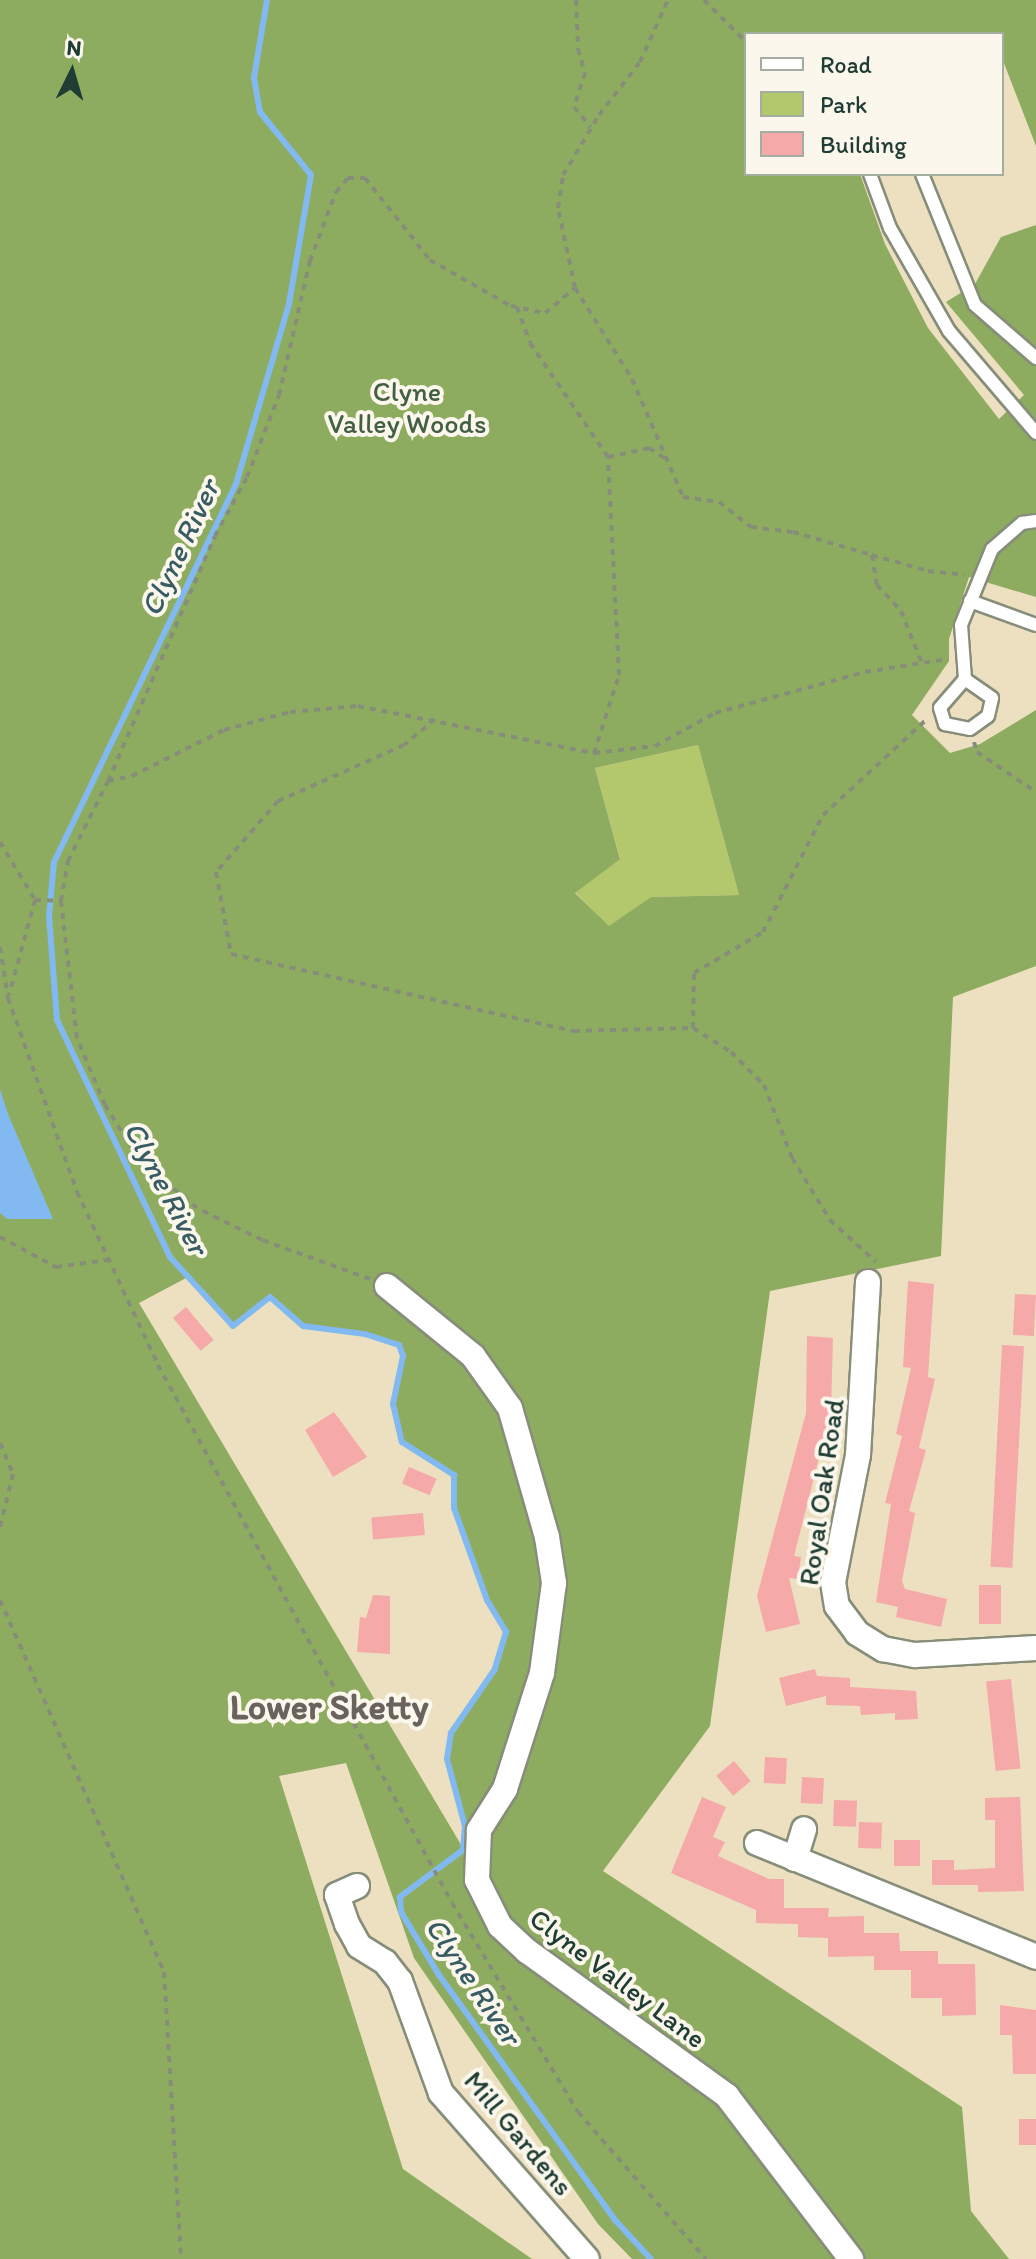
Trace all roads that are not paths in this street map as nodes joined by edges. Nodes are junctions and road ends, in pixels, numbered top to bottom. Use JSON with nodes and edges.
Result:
{"nodes":[{"id":1,"x":871,"y":176,"type":"edge"},
{"id":2,"x":923,"y":176,"type":"edge"},
{"id":3,"x":1036,"y":358,"type":"edge"},
{"id":4,"x":1036,"y":433,"type":"edge"},
{"id":5,"x":1036,"y":521,"type":"edge"},
{"id":6,"x":970,"y":601,"type":"junction"},
{"id":7,"x":1036,"y":625,"type":"edge"},
{"id":8,"x":965,"y":679,"type":"junction"},
{"id":9,"x":868,"y":1282,"type":"road end"},
{"id":10,"x":387,"y":1286,"type":"road end"},
{"id":11,"x":1036,"y":1648,"type":"edge"},
{"id":12,"x":804,"y":1829,"type":"dead end"},
{"id":13,"x":757,"y":1843,"type":"dead end"},
{"id":14,"x":795,"y":1859,"type":"junction"},
{"id":15,"x":357,"y":1886,"type":"dead end"},
{"id":16,"x":1036,"y":1957,"type":"edge"},
{"id":17,"x":587,"y":2259,"type":"edge"},
{"id":18,"x":851,"y":2259,"type":"edge"}],
"edges":[{"from":1,"to":4,"type":"lane"},
{"from":2,"to":3,"type":"lane"},
{"from":5,"to":6,"type":"lane"},
{"from":6,"to":7,"type":"lane"},
{"from":6,"to":8,"type":"lane"},
{"from":8,"to":8,"type":"lane"},
{"from":9,"to":11,"type":"street","name":"Royal Oak Road"},
{"from":10,"to":18,"type":"street","name":"Clyne Valley Lane"},
{"from":12,"to":14,"type":"street"},
{"from":13,"to":14,"type":"street"},
{"from":14,"to":16,"type":"street"},
{"from":15,"to":17,"type":"street","name":"Mill Gardens"}]}
